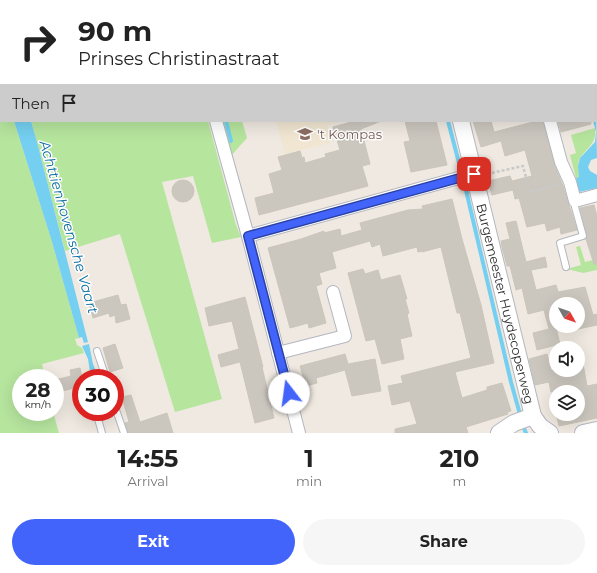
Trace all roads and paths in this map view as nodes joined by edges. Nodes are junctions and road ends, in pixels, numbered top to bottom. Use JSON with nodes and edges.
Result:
{"nodes":[{"id":1,"x":216,"y":122,"type":"edge"},
{"id":2,"x":461,"y":122,"type":"edge"},
{"id":3,"x":550,"y":122,"type":"edge"},
{"id":4,"x":475,"y":178,"type":"junction"},
{"id":5,"x":570,"y":182,"type":"junction"},
{"id":6,"x":597,"y":195,"type":"edge"},
{"id":7,"x":575,"y":201,"type":"junction"},
{"id":8,"x":248,"y":236,"type":"junction"},
{"id":9,"x":566,"y":267,"type":"dead end"},
{"id":10,"x":333,"y":292,"type":"dead end"},
{"id":11,"x":97,"y":351,"type":"dead end"},
{"id":12,"x":278,"y":354,"type":"junction"},
{"id":13,"x":103,"y":369,"type":"edge"},
{"id":14,"x":526,"y":418,"type":"junction"},
{"id":15,"x":99,"y":421,"type":"edge"},
{"id":16,"x":120,"y":421,"type":"edge"},
{"id":17,"x":102,"y":433,"type":"edge"},
{"id":18,"x":124,"y":433,"type":"edge"},
{"id":19,"x":299,"y":433,"type":"edge"},
{"id":20,"x":499,"y":433,"type":"edge"},
{"id":21,"x":550,"y":433,"type":"edge"}],
"edges":[{"from":1,"to":8,"type":"street"},
{"from":2,"to":4,"type":"street","name":"Burgemeester Huydecoperweg"},
{"from":3,"to":5,"type":"street"},
{"from":4,"to":5,"type":"path"},
{"from":4,"to":8,"type":"street"},
{"from":4,"to":14,"type":"street","name":"Burgemeester Huydecoperweg"},
{"from":5,"to":7,"type":"street"},
{"from":6,"to":7,"type":"street"},
{"from":7,"to":9,"type":"lane"},
{"from":8,"to":12,"type":"street"},
{"from":10,"to":12,"type":"street"},
{"from":11,"to":13,"type":"lane"},
{"from":12,"to":19,"type":"street"},
{"from":14,"to":20,"type":"street"},
{"from":14,"to":21,"type":"street"},
{"from":15,"to":17,"type":"lane"},
{"from":16,"to":18,"type":"lane"}]}
